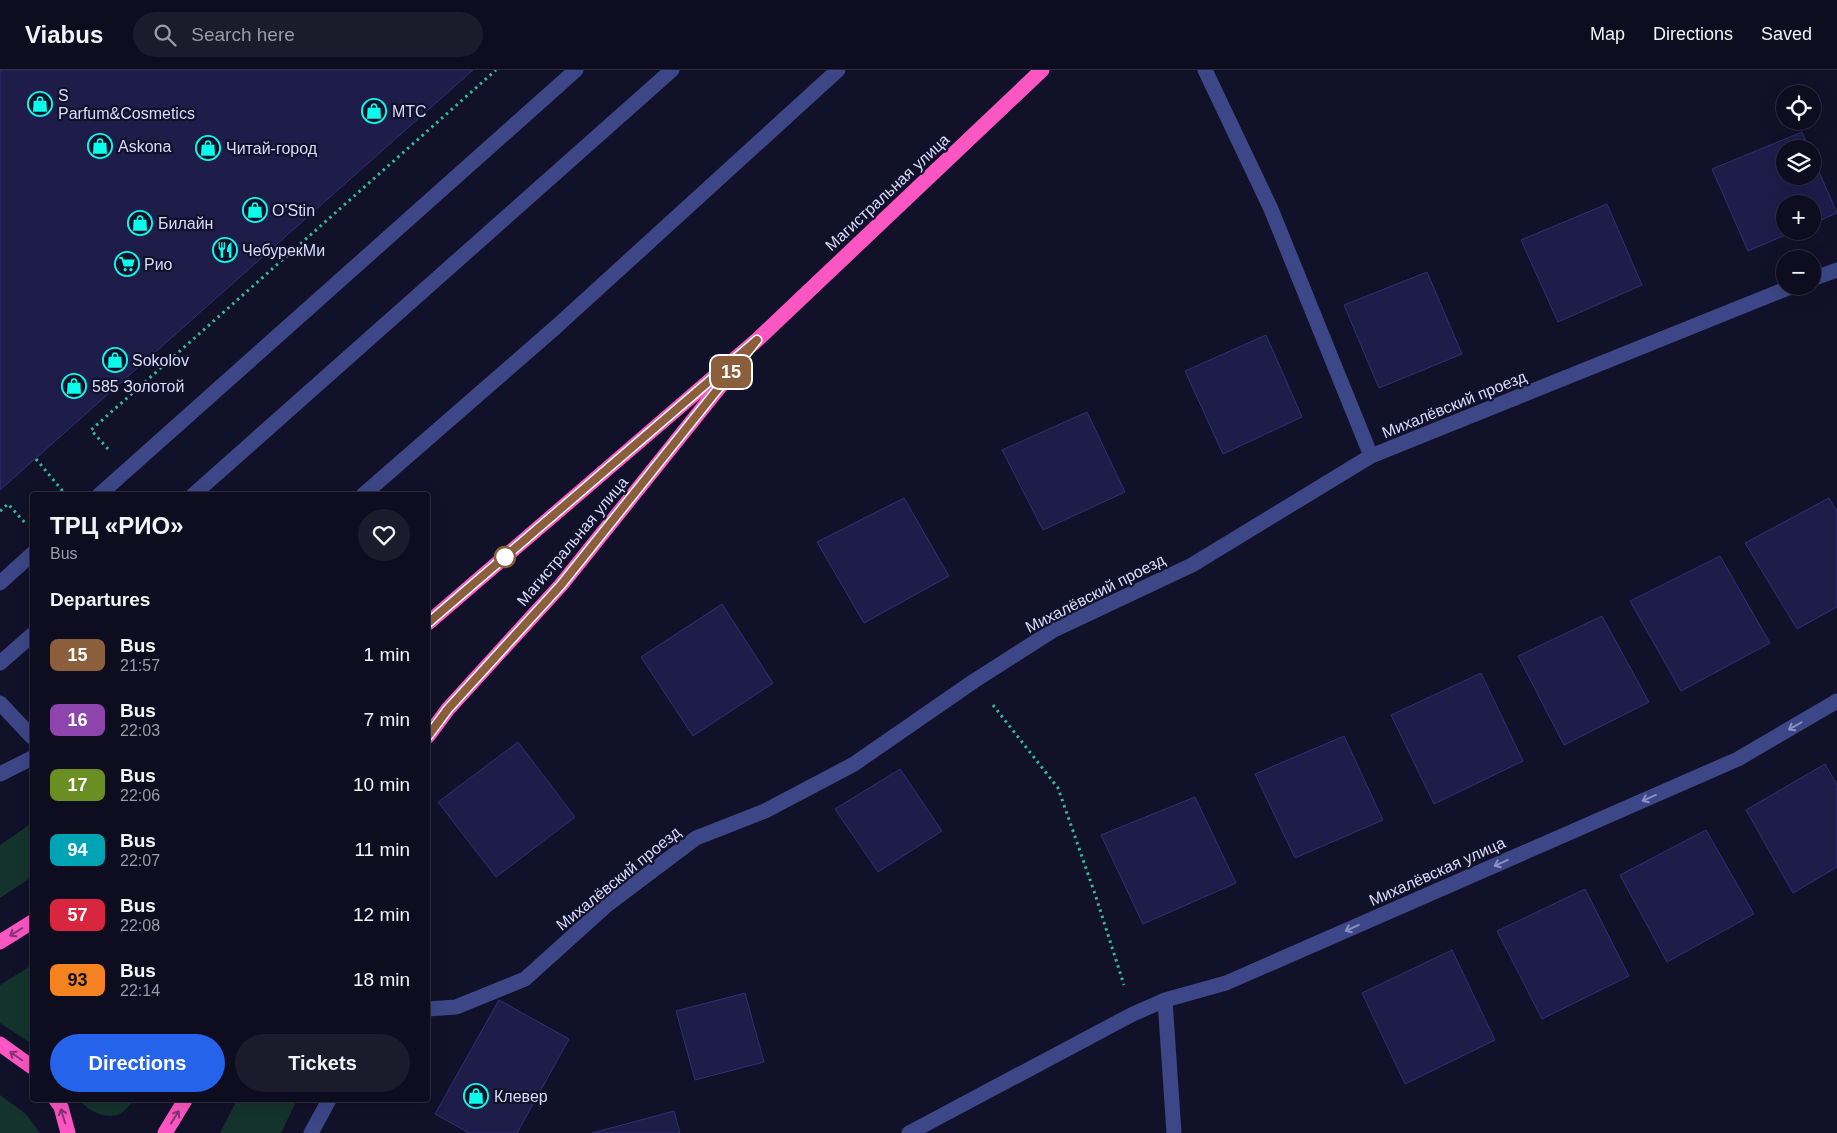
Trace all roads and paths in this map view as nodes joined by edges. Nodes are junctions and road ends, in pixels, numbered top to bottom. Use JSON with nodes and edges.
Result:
{"nodes":[{"id":1,"x":496,"y":70,"type":"edge"},
{"id":2,"x":576,"y":70,"type":"edge"},
{"id":3,"x":672,"y":70,"type":"edge"},
{"id":4,"x":838,"y":70,"type":"edge"},
{"id":5,"x":1042,"y":70,"type":"edge"},
{"id":6,"x":1205,"y":70,"type":"edge"},
{"id":7,"x":1837,"y":270,"type":"edge"},
{"id":8,"x":1821,"y":276,"type":"edge"},
{"id":9,"x":1776,"y":293,"type":"edge"},
{"id":10,"x":757,"y":340,"type":"junction"},
{"id":11,"x":112,"y":453,"type":"dead end"},
{"id":12,"x":1371,"y":456,"type":"junction"},
{"id":13,"x":36,"y":459,"type":"dead end"},
{"id":14,"x":72,"y":489,"type":"dead end"},
{"id":15,"x":64,"y":492,"type":"edge"},
{"id":16,"x":69,"y":492,"type":"edge"},
{"id":17,"x":102,"y":492,"type":"edge"},
{"id":18,"x":195,"y":492,"type":"edge"},
{"id":19,"x":366,"y":492,"type":"edge"},
{"id":20,"x":0,"y":512,"type":"edge"},
{"id":21,"x":30,"y":528,"type":"edge"},
{"id":22,"x":30,"y":556,"type":"edge"},
{"id":23,"x":0,"y":583,"type":"edge"},
{"id":24,"x":430,"y":621,"type":"edge"},
{"id":25,"x":30,"y":637,"type":"edge"},
{"id":26,"x":0,"y":662,"type":"edge"},
{"id":27,"x":974,"y":681,"type":"junction"},
{"id":28,"x":1837,"y":701,"type":"edge"},
{"id":29,"x":0,"y":703,"type":"edge"},
{"id":30,"x":430,"y":733,"type":"edge"},
{"id":31,"x":30,"y":735,"type":"edge"},
{"id":32,"x":30,"y":759,"type":"edge"},
{"id":33,"x":0,"y":774,"type":"edge"},
{"id":34,"x":30,"y":923,"type":"edge"},
{"id":35,"x":0,"y":942,"type":"edge"},
{"id":36,"x":1165,"y":1000,"type":"junction"},
{"id":37,"x":430,"y":1008,"type":"edge"},
{"id":38,"x":1133,"y":1014,"type":"junction"},
{"id":39,"x":0,"y":1044,"type":"edge"},
{"id":40,"x":30,"y":1066,"type":"edge"},
{"id":41,"x":57,"y":1102,"type":"edge"},
{"id":42,"x":184,"y":1102,"type":"edge"},
{"id":43,"x":328,"y":1102,"type":"edge"},
{"id":44,"x":68,"y":1133,"type":"edge"},
{"id":45,"x":164,"y":1133,"type":"edge"},
{"id":46,"x":311,"y":1133,"type":"edge"},
{"id":47,"x":909,"y":1133,"type":"edge"},
{"id":48,"x":1174,"y":1133,"type":"edge"}],
"edges":[{"from":1,"to":11,"type":"path"},
{"from":2,"to":17,"type":"street"},
{"from":3,"to":18,"type":"street"},
{"from":4,"to":19,"type":"street"},
{"from":5,"to":10,"type":"highway","name":"Магистральная улица"},
{"from":6,"to":12,"type":"street"},
{"from":7,"to":8,"type":"street"},
{"from":9,"to":12,"type":"street","name":"Михалёвский проезд"},
{"from":10,"to":24,"type":"highway","name":"Магистральная улица"},
{"from":10,"to":30,"type":"highway","name":"Магистральная улица"},
{"from":12,"to":27,"type":"street","name":"Михалёвский проезд"},
{"from":13,"to":15,"type":"path"},
{"from":14,"to":16,"type":"path"},
{"from":20,"to":21,"type":"path"},
{"from":22,"to":23,"type":"street"},
{"from":25,"to":26,"type":"street"},
{"from":27,"to":37,"type":"street","name":"Михалёвский проезд"},
{"from":27,"to":38,"type":"path"},
{"from":28,"to":36,"type":"street","name":"Михалёвская улица","one_way":true},
{"from":29,"to":31,"type":"street"},
{"from":32,"to":33,"type":"street"},
{"from":34,"to":35,"type":"highway","one_way":true},
{"from":36,"to":38,"type":"street","name":"Михалёвская улица"},
{"from":36,"to":48,"type":"street"},
{"from":38,"to":47,"type":"street","name":"Михалёвская улица"},
{"from":40,"to":39,"type":"highway","one_way":true},
{"from":44,"to":41,"type":"highway","one_way":true},
{"from":45,"to":42,"type":"highway","one_way":true},
{"from":43,"to":46,"type":"street"}]}
